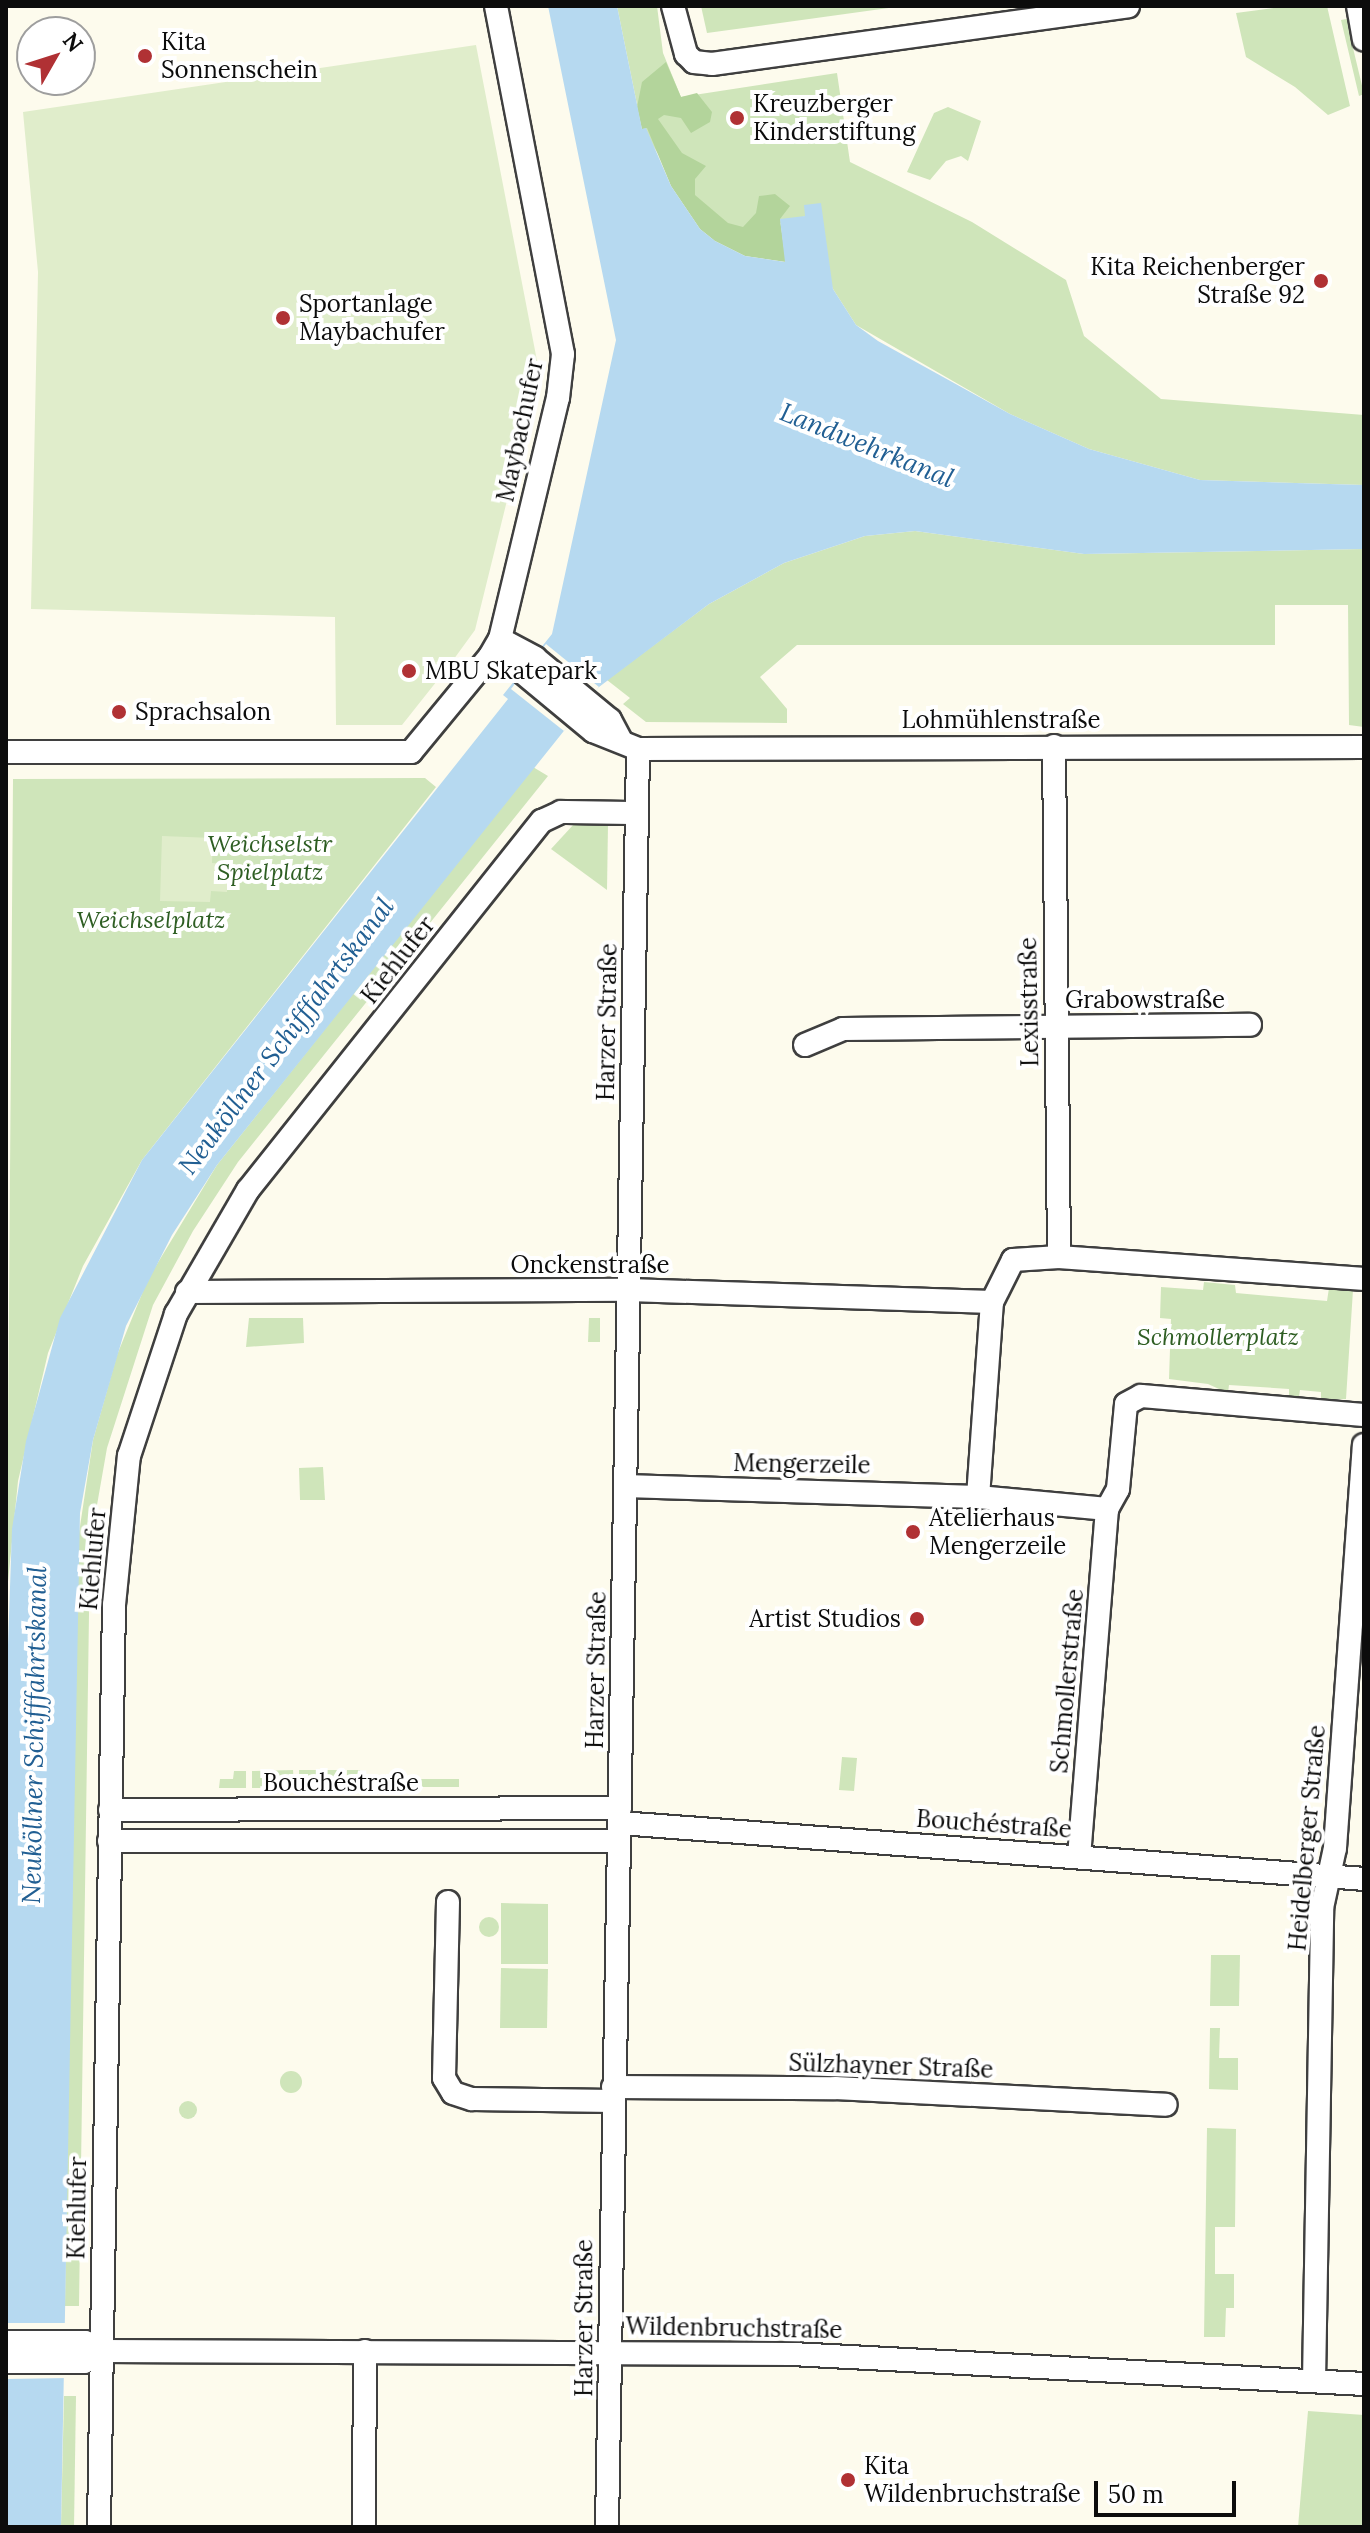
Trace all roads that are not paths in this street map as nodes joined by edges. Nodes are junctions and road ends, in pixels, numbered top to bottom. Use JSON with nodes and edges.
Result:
{"nodes":[{"id":1,"x":496,"y":6,"type":"edge"},
{"id":2,"x":673,"y":6,"type":"edge"},
{"id":3,"x":1128,"y":6,"type":"edge"},
{"id":4,"x":1358,"y":6,"type":"edge"},
{"id":5,"x":1364,"y":39,"type":"edge"},
{"id":6,"x":500,"y":639,"type":"junction"},
{"id":7,"x":629,"y":744,"type":"junction"},
{"id":8,"x":1054,"y":746,"type":"junction"},
{"id":9,"x":1364,"y":747,"type":"edge"},
{"id":10,"x":6,"y":752,"type":"edge"},
{"id":11,"x":636,"y":813,"type":"junction"},
{"id":12,"x":1250,"y":1025,"type":"dead end"},
{"id":13,"x":1056,"y":1026,"type":"junction"},
{"id":14,"x":805,"y":1045,"type":"dead end"},
{"id":15,"x":1059,"y":1257,"type":"junction"},
{"id":16,"x":1364,"y":1279,"type":"edge"},
{"id":17,"x":629,"y":1290,"type":"junction"},
{"id":18,"x":187,"y":1292,"type":"junction"},
{"id":19,"x":992,"y":1302,"type":"junction"},
{"id":20,"x":1364,"y":1415,"type":"edge"},
{"id":21,"x":1364,"y":1445,"type":"edge"},
{"id":22,"x":625,"y":1486,"type":"junction"},
{"id":23,"x":978,"y":1497,"type":"junction"},
{"id":24,"x":1107,"y":1509,"type":"junction"},
{"id":25,"x":110,"y":1810,"type":"junction"},
{"id":26,"x":620,"y":1824,"type":"junction"},
{"id":27,"x":109,"y":1841,"type":"junction"},
{"id":28,"x":1079,"y":1857,"type":"junction"},
{"id":29,"x":1328,"y":1877,"type":"junction"},
{"id":30,"x":1364,"y":1879,"type":"edge"},
{"id":31,"x":448,"y":1902,"type":"dead end"},
{"id":32,"x":613,"y":2094,"type":"junction"},
{"id":33,"x":1166,"y":2105,"type":"dead end"},
{"id":34,"x":6,"y":2342,"type":"edge"},
{"id":35,"x":102,"y":2351,"type":"junction"},
{"id":36,"x":365,"y":2351,"type":"junction"},
{"id":37,"x":610,"y":2351,"type":"junction"},
{"id":38,"x":68,"y":2352,"type":"junction"},
{"id":39,"x":6,"y":2362,"type":"edge"},
{"id":40,"x":1314,"y":2381,"type":"junction"},
{"id":41,"x":1364,"y":2384,"type":"edge"},
{"id":42,"x":99,"y":2527,"type":"edge"},
{"id":43,"x":364,"y":2527,"type":"edge"},
{"id":44,"x":607,"y":2527,"type":"edge"}],
"edges":[{"from":1,"to":6,"type":"street","name":"Maybachufer"},
{"from":2,"to":3,"type":"street"},
{"from":4,"to":5,"type":"street"},
{"from":6,"to":7,"type":"street"},
{"from":6,"to":10,"type":"street","name":"Maybachufer"},
{"from":7,"to":8,"type":"street","name":"Lohmühlenstraße"},
{"from":7,"to":11,"type":"street","name":"Harzer Straße"},
{"from":8,"to":9,"type":"street","name":"Lohmühlenstraße"},
{"from":8,"to":13,"type":"street","name":"Lexisstraße"},
{"from":11,"to":17,"type":"street","name":"Harzer Straße"},
{"from":11,"to":18,"type":"street","name":"Kiehlufer"},
{"from":12,"to":13,"type":"street","name":"Grabowstraße"},
{"from":13,"to":14,"type":"street","name":"Grabowstraße"},
{"from":13,"to":15,"type":"street","name":"Lexisstraße"},
{"from":15,"to":16,"type":"street"},
{"from":15,"to":19,"type":"street"},
{"from":17,"to":18,"type":"street","name":"Onckenstraße"},
{"from":17,"to":19,"type":"street","name":"Onckenstraße"},
{"from":17,"to":22,"type":"street","name":"Harzer Straße"},
{"from":18,"to":25,"type":"street","name":"Kiehlufer"},
{"from":19,"to":23,"type":"street"},
{"from":20,"to":24,"type":"street"},
{"from":21,"to":29,"type":"street","name":"Heidelberger Straße"},
{"from":22,"to":23,"type":"street","name":"Mengerzeile"},
{"from":22,"to":26,"type":"street","name":"Harzer Straße"},
{"from":23,"to":24,"type":"street"},
{"from":24,"to":28,"type":"street","name":"Schmollerstraße"},
{"from":25,"to":26,"type":"street","name":"Bouchéstraße"},
{"from":25,"to":27,"type":"street","name":"Kiehlufer"},
{"from":26,"to":27,"type":"street","name":"Bouchéstraße"},
{"from":26,"to":28,"type":"street","name":"Bouchéstraße"},
{"from":26,"to":32,"type":"street","name":"Harzer Straße"},
{"from":27,"to":35,"type":"street","name":"Kiehlufer"},
{"from":28,"to":29,"type":"street","name":"Bouchéstraße"},
{"from":29,"to":30,"type":"street","name":"Bouchéstraße"},
{"from":29,"to":40,"type":"street","name":"Heidelberger Straße"},
{"from":31,"to":32,"type":"street","name":"Sülzhayner Straße"},
{"from":32,"to":33,"type":"street","name":"Sülzhayner Straße"},
{"from":32,"to":37,"type":"street","name":"Harzer Straße"},
{"from":34,"to":38,"type":"street","name":"Wildenbruchstraße"},
{"from":35,"to":36,"type":"street","name":"Wildenbruchstraße"},
{"from":35,"to":38,"type":"street","name":"Wildenbruchstraße"},
{"from":35,"to":42,"type":"street","name":"Kiehlufer"},
{"from":36,"to":37,"type":"street","name":"Wildenbruchstraße"},
{"from":36,"to":43,"type":"street"},
{"from":37,"to":40,"type":"street","name":"Wildenbruchstraße"},
{"from":37,"to":44,"type":"street","name":"Harzer Straße"},
{"from":38,"to":39,"type":"street","name":"Wildenbruchstraße"},
{"from":40,"to":41,"type":"street","name":"Wildenbruchstraße"}]}
